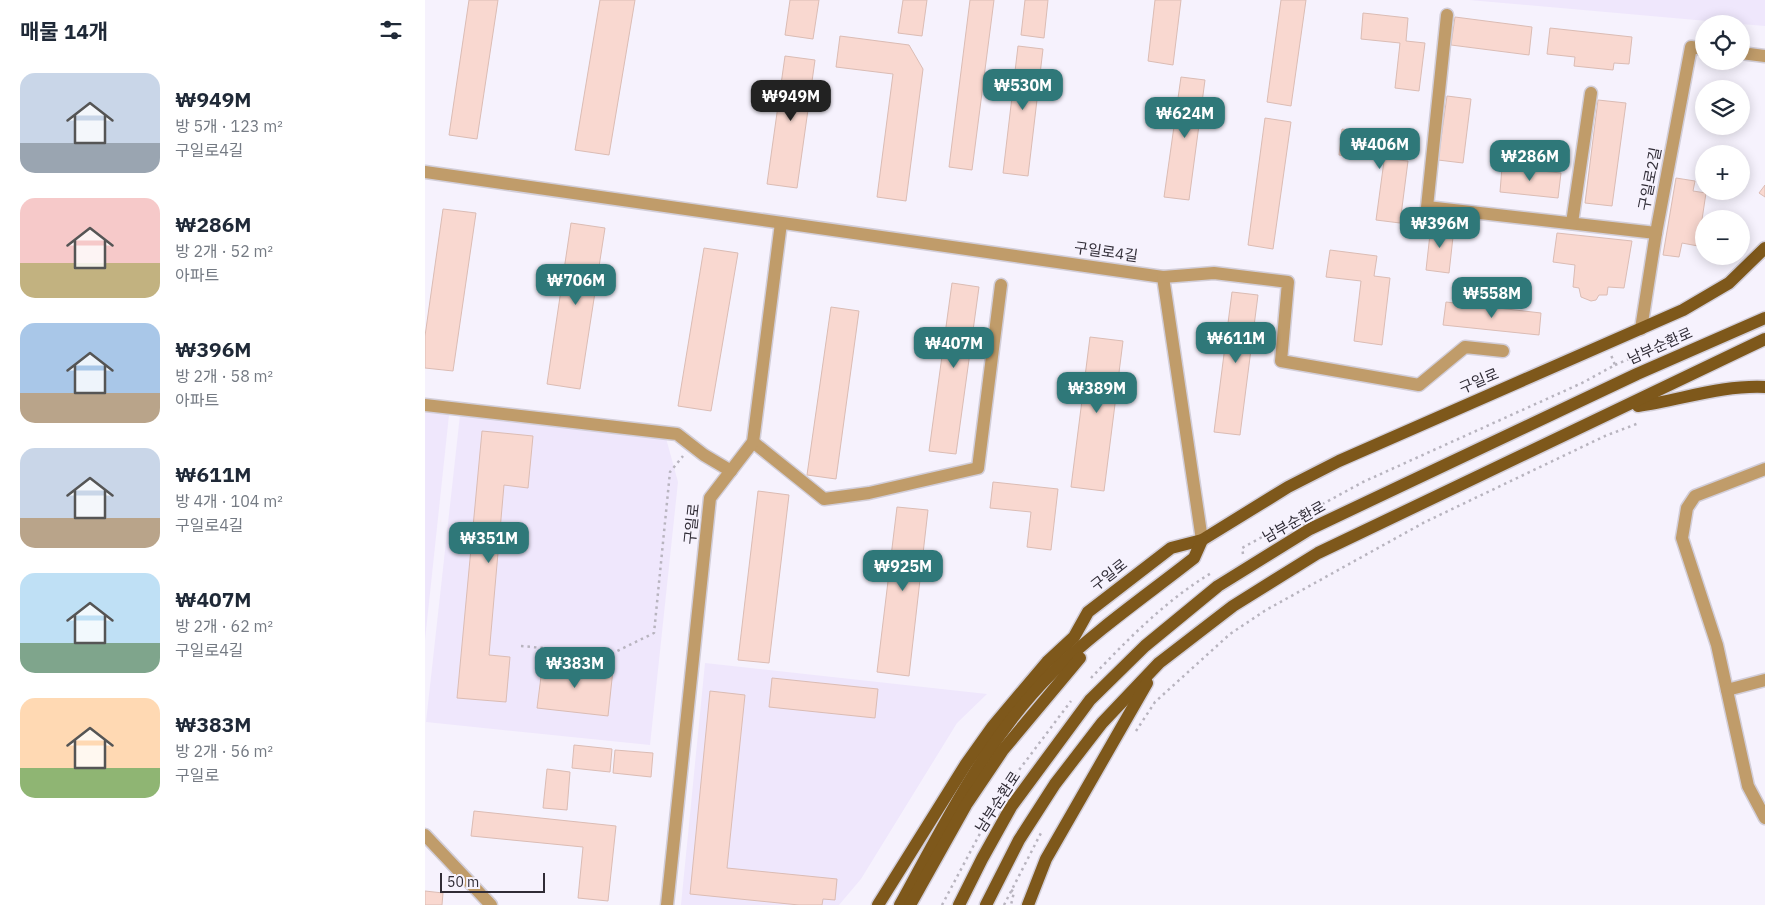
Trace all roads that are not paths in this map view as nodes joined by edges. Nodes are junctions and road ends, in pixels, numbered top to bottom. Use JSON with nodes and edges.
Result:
{"nodes":[{"id":1,"x":1447,"y":15,"type":"dead end"},
{"id":2,"x":1695,"y":48,"type":"edge"},
{"id":3,"x":1750,"y":54,"type":"edge"},
{"id":4,"x":1765,"y":56,"type":"edge"},
{"id":5,"x":1591,"y":94,"type":"dead end"},
{"id":6,"x":425,"y":172,"type":"edge"},
{"id":7,"x":781,"y":223,"type":"junction"},
{"id":8,"x":1572,"y":223,"type":"junction"},
{"id":9,"x":1657,"y":233,"type":"junction"},
{"id":10,"x":1765,"y":248,"type":"edge"},
{"id":11,"x":1163,"y":277,"type":"junction"},
{"id":12,"x":1001,"y":285,"type":"dead end"},
{"id":13,"x":1765,"y":312,"type":"edge"},
{"id":14,"x":1765,"y":318,"type":"edge"},
{"id":15,"x":1749,"y":324,"type":"junction"},
{"id":16,"x":1641,"y":329,"type":"junction"},
{"id":17,"x":1765,"y":339,"type":"edge"},
{"id":18,"x":1503,"y":350,"type":"dead end"},
{"id":19,"x":1765,"y":387,"type":"edge"},
{"id":20,"x":425,"y":405,"type":"edge"},
{"id":21,"x":1628,"y":407,"type":"junction"},
{"id":22,"x":753,"y":442,"type":"junction"},
{"id":23,"x":1765,"y":469,"type":"edge"},
{"id":24,"x":731,"y":471,"type":"junction"},
{"id":25,"x":1202,"y":540,"type":"junction"},
{"id":26,"x":1106,"y":628,"type":"junction"},
{"id":27,"x":1074,"y":637,"type":"junction"},
{"id":28,"x":1159,"y":663,"type":"junction"},
{"id":29,"x":1765,"y":680,"type":"edge"},
{"id":30,"x":1727,"y":690,"type":"junction"},
{"id":31,"x":1765,"y":818,"type":"edge"},
{"id":32,"x":425,"y":835,"type":"edge"},
{"id":33,"x":491,"y":905,"type":"edge"},
{"id":34,"x":667,"y":905,"type":"edge"},
{"id":35,"x":878,"y":905,"type":"edge"},
{"id":36,"x":900,"y":905,"type":"edge"},
{"id":37,"x":910,"y":905,"type":"edge"},
{"id":38,"x":959,"y":905,"type":"edge"},
{"id":39,"x":986,"y":905,"type":"edge"},
{"id":40,"x":1028,"y":905,"type":"edge"}],
"edges":[{"from":1,"to":8,"type":"street"},
{"from":2,"to":9,"type":"street","name":"구일로2길"},
{"from":3,"to":4,"type":"street"},
{"from":5,"to":8,"type":"street"},
{"from":6,"to":7,"type":"street","name":"구일로4길"},
{"from":7,"to":11,"type":"street","name":"구일로4길"},
{"from":7,"to":22,"type":"street"},
{"from":8,"to":9,"type":"street"},
{"from":9,"to":16,"type":"street","name":"구일로2길"},
{"from":10,"to":16,"type":"main road","name":"구일로"},
{"from":11,"to":18,"type":"street","name":"구일로4길"},
{"from":11,"to":25,"type":"street"},
{"from":12,"to":22,"type":"street"},
{"from":13,"to":15,"type":"main road"},
{"from":14,"to":15,"type":"main road","name":"남부순환로"},
{"from":15,"to":38,"type":"main road","name":"남부순환로"},
{"from":16,"to":25,"type":"main road","name":"구일로"},
{"from":17,"to":21,"type":"main road"},
{"from":19,"to":21,"type":"main road"},
{"from":20,"to":24,"type":"street"},
{"from":21,"to":28,"type":"main road"},
{"from":22,"to":24,"type":"street","name":"구일로"},
{"from":23,"to":30,"type":"street"},
{"from":24,"to":34,"type":"street","name":"구일로"},
{"from":25,"to":26,"type":"main road","name":"구일로"},
{"from":25,"to":27,"type":"main road","name":"구일로"},
{"from":26,"to":27,"type":"main road","name":"구일로"},
{"from":26,"to":36,"type":"main road"},
{"from":26,"to":37,"type":"main road"},
{"from":27,"to":35,"type":"main road","name":"구일로"},
{"from":28,"to":39,"type":"main road"},
{"from":28,"to":40,"type":"main road"},
{"from":29,"to":30,"type":"street"},
{"from":30,"to":31,"type":"street"},
{"from":32,"to":33,"type":"street"}]}
